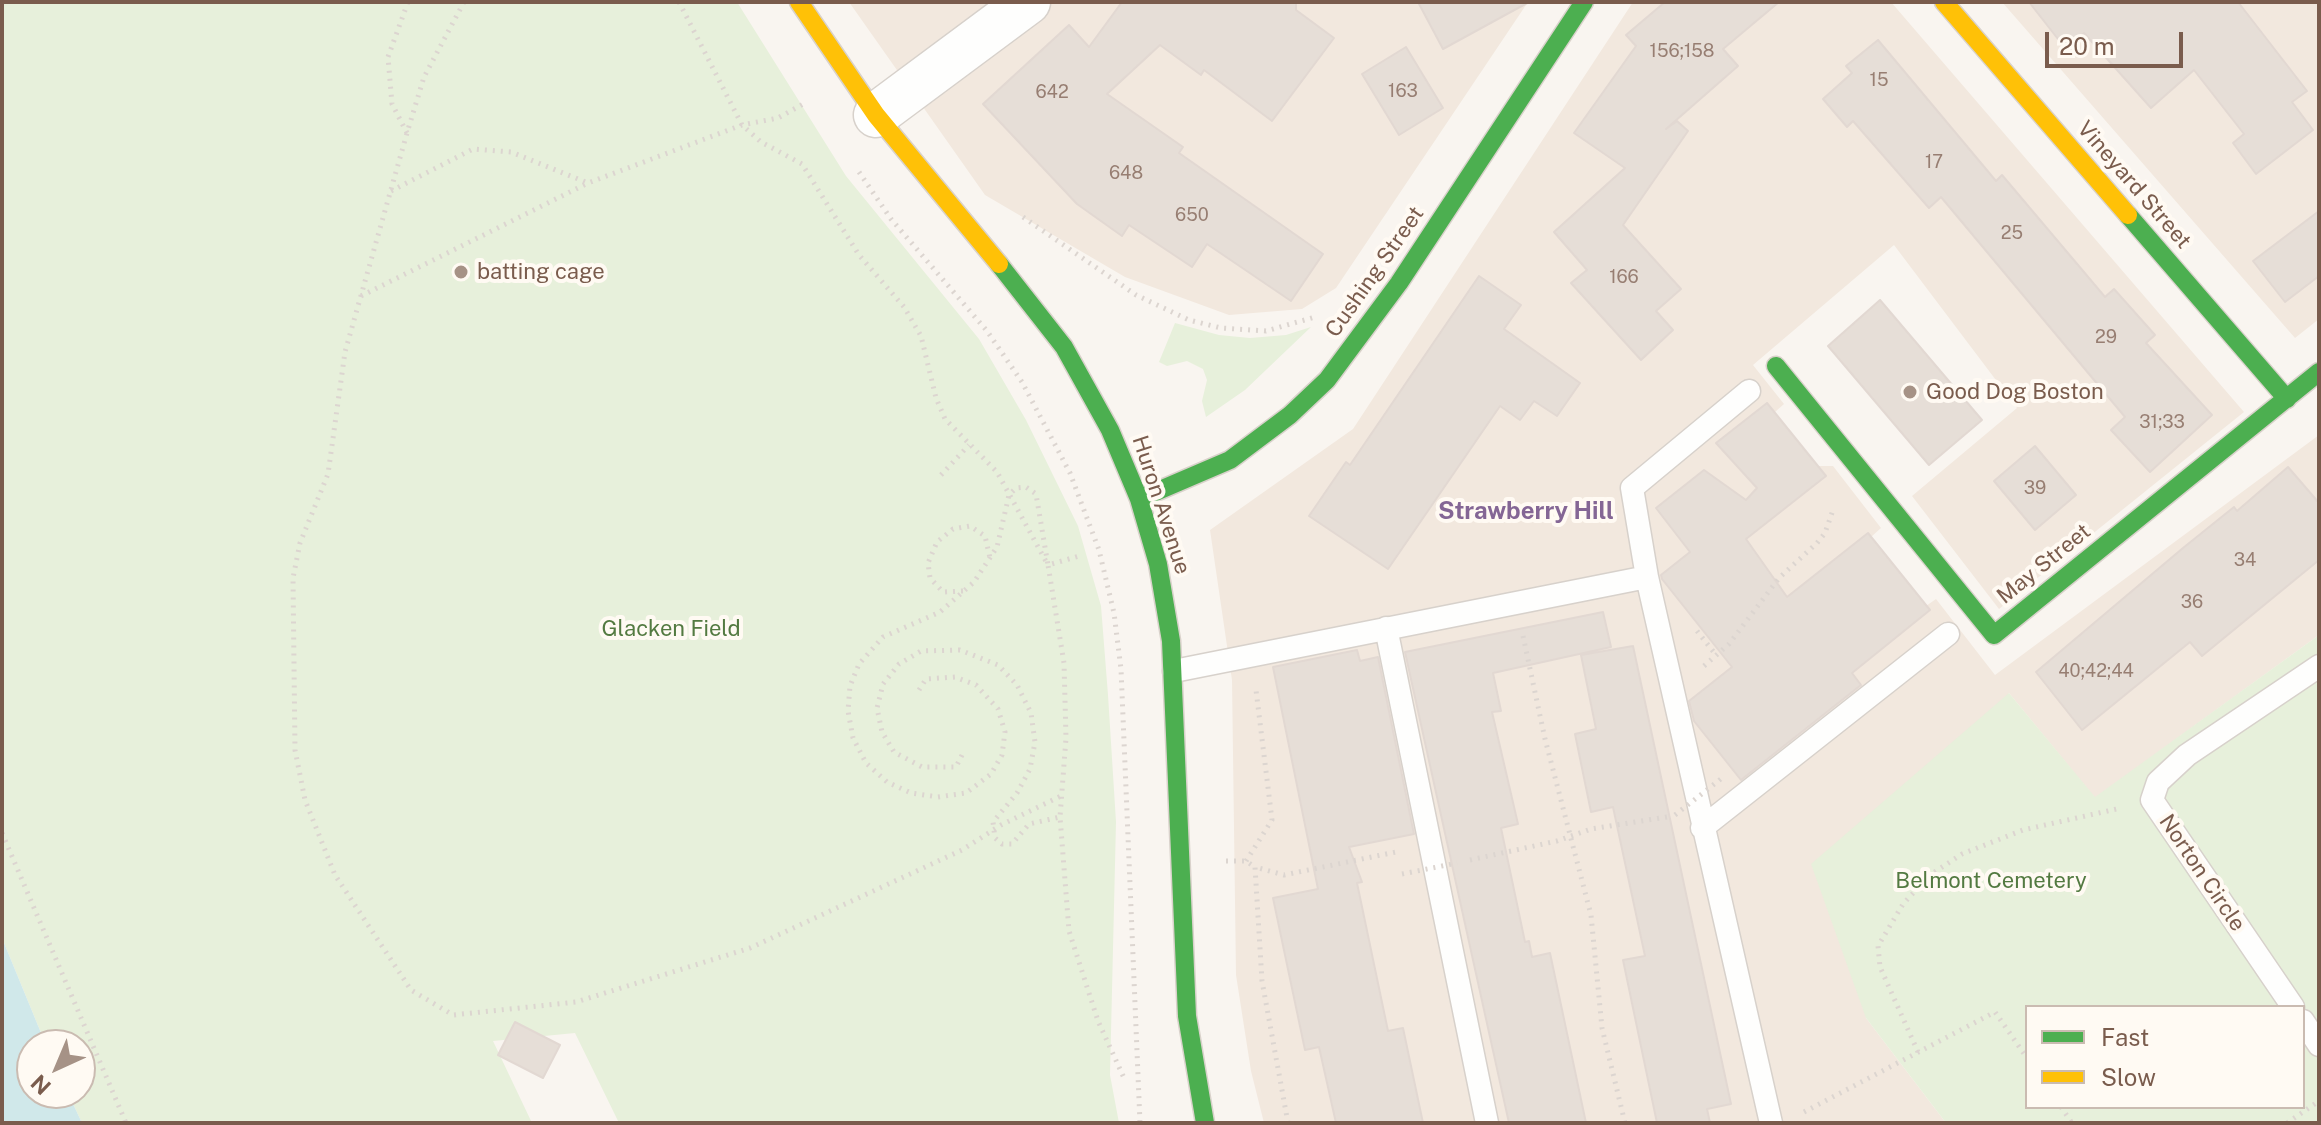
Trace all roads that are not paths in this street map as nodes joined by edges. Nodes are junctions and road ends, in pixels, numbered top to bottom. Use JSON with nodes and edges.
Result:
{"nodes":[{"id":1,"x":799,"y":2,"type":"edge"},
{"id":2,"x":1028,"y":2,"type":"edge"},
{"id":3,"x":1584,"y":2,"type":"edge"},
{"id":4,"x":1944,"y":2,"type":"edge"},
{"id":5,"x":876,"y":115,"type":"junction"},
{"id":6,"x":1776,"y":366,"type":"dead end"},
{"id":7,"x":2314,"y":385,"type":"edge"},
{"id":8,"x":1749,"y":391,"type":"dead end"},
{"id":9,"x":2287,"y":399,"type":"junction"},
{"id":10,"x":1139,"y":499,"type":"junction"},
{"id":11,"x":1647,"y":577,"type":"junction"},
{"id":12,"x":1386,"y":628,"type":"junction"},
{"id":13,"x":1948,"y":634,"type":"dead end"},
{"id":14,"x":2319,"y":666,"type":"edge"},
{"id":15,"x":1174,"y":671,"type":"junction"},
{"id":16,"x":1702,"y":828,"type":"junction"},
{"id":17,"x":2292,"y":1005,"type":"edge"},
{"id":18,"x":2305,"y":1024,"type":"edge"},
{"id":19,"x":2319,"y":1045,"type":"edge"},
{"id":20,"x":1205,"y":1123,"type":"edge"},
{"id":21,"x":1487,"y":1123,"type":"edge"},
{"id":22,"x":1771,"y":1123,"type":"edge"}],
"edges":[{"from":1,"to":5,"type":"street","name":"Huron Avenue"},
{"from":2,"to":5,"type":"street"},
{"from":3,"to":10,"type":"street","name":"Cushing Street"},
{"from":4,"to":9,"type":"street","name":"Vineyard Street"},
{"from":5,"to":10,"type":"street","name":"Huron Avenue"},
{"from":6,"to":9,"type":"street","name":"May Street"},
{"from":7,"to":9,"type":"street","name":"May Street"},
{"from":8,"to":11,"type":"lane"},
{"from":10,"to":15,"type":"street","name":"Huron Avenue"},
{"from":11,"to":12,"type":"lane"},
{"from":11,"to":16,"type":"lane"},
{"from":12,"to":15,"type":"lane"},
{"from":12,"to":21,"type":"lane"},
{"from":13,"to":16,"type":"lane"},
{"from":14,"to":17,"type":"lane","name":"Norton Circle"},
{"from":15,"to":20,"type":"street","name":"Huron Avenue"},
{"from":16,"to":22,"type":"lane"},
{"from":18,"to":19,"type":"lane"}]}
